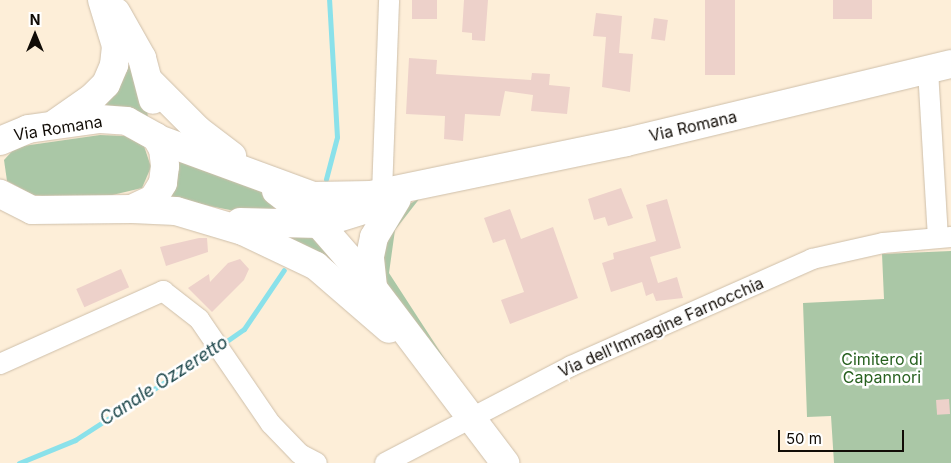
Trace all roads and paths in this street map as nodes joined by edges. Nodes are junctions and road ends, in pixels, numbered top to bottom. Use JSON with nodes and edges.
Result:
{"nodes":[{"id":1,"x":102,"y":0,"type":"edge"},
{"id":2,"x":108,"y":0,"type":"edge"},
{"id":3,"x":389,"y":0,"type":"edge"},
{"id":4,"x":940,"y":67,"type":"edge"},
{"id":5,"x":150,"y":82,"type":"junction"},
{"id":6,"x":51,"y":126,"type":"junction"},
{"id":7,"x":155,"y":136,"type":"junction"},
{"id":8,"x":1,"y":139,"type":"edge"},
{"id":9,"x":249,"y":169,"type":"junction"},
{"id":10,"x":390,"y":196,"type":"junction"},
{"id":11,"x":1,"y":203,"type":"edge"},
{"id":12,"x":132,"y":209,"type":"junction"},
{"id":13,"x":198,"y":216,"type":"junction"},
{"id":14,"x":319,"y":224,"type":"junction"},
{"id":15,"x":945,"y":237,"type":"edge"},
{"id":16,"x":373,"y":287,"type":"junction"},
{"id":17,"x":0,"y":364,"type":"edge"},
{"id":18,"x":439,"y":373,"type":"junction"},
{"id":19,"x":473,"y":420,"type":"junction"},
{"id":20,"x":317,"y":463,"type":"edge"},
{"id":21,"x":386,"y":463,"type":"edge"},
{"id":22,"x":505,"y":463,"type":"edge"}],
"edges":[{"from":1,"to":6,"type":"street"},
{"from":2,"to":5,"type":"street"},
{"from":3,"to":10,"type":"street"},
{"from":4,"to":10,"type":"street","name":"Via Romana"},
{"from":4,"to":15,"type":"street"},
{"from":5,"to":7,"type":"street"},
{"from":5,"to":9,"type":"street"},
{"from":6,"to":7,"type":"street","name":"Via Romana"},
{"from":6,"to":8,"type":"street","name":"Via Romana"},
{"from":7,"to":9,"type":"street","name":"Via Romana"},
{"from":7,"to":12,"type":"street"},
{"from":9,"to":10,"type":"street"},
{"from":9,"to":14,"type":"street"},
{"from":10,"to":14,"type":"street"},
{"from":10,"to":16,"type":"street"},
{"from":11,"to":12,"type":"street"},
{"from":12,"to":13,"type":"street"},
{"from":13,"to":14,"type":"street"},
{"from":13,"to":18,"type":"street"},
{"from":14,"to":16,"type":"street"},
{"from":15,"to":19,"type":"street","name":"Via dell'Immagine Farnocchia"},
{"from":16,"to":18,"type":"street"},
{"from":17,"to":20,"type":"street"},
{"from":18,"to":19,"type":"street"},
{"from":19,"to":21,"type":"street","name":"Via dell'Immagine Farnocchia"},
{"from":19,"to":22,"type":"street"}]}
